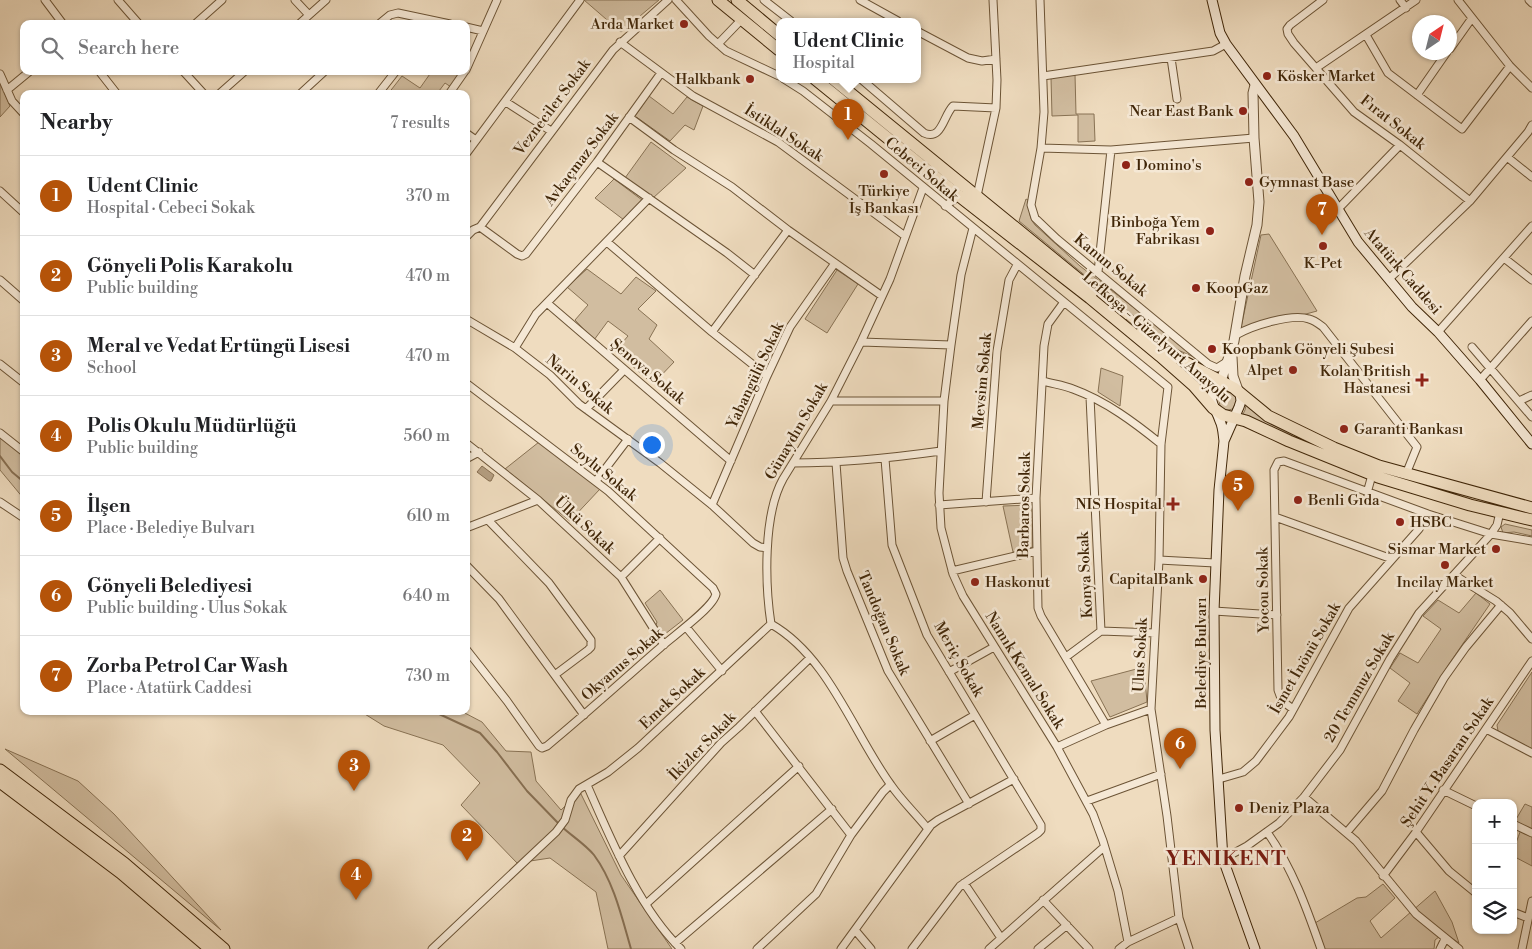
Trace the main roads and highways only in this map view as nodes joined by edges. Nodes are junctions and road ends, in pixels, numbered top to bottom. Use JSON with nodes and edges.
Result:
{"nodes":[{"id":1,"x":718,"y":0,"type":"edge"},
{"id":2,"x":737,"y":0,"type":"edge"},
{"id":3,"x":1212,"y":0,"type":"edge"},
{"id":4,"x":776,"y":32,"type":"edge"},
{"id":5,"x":776,"y":47,"type":"edge"},
{"id":6,"x":820,"y":83,"type":"edge"},
{"id":7,"x":838,"y":83,"type":"edge"},
{"id":8,"x":1255,"y":85,"type":"junction"},
{"id":9,"x":1233,"y":347,"type":"junction"},
{"id":10,"x":1221,"y":381,"type":"junction"},
{"id":11,"x":1240,"y":393,"type":"junction"},
{"id":12,"x":1213,"y":408,"type":"junction"},
{"id":13,"x":1234,"y":417,"type":"junction"},
{"id":14,"x":1224,"y":441,"type":"junction"},
{"id":15,"x":1532,"y":444,"type":"edge"},
{"id":16,"x":1505,"y":501,"type":"junction"},
{"id":17,"x":1532,"y":503,"type":"edge"},
{"id":18,"x":1532,"y":508,"type":"edge"},
{"id":19,"x":1532,"y":520,"type":"edge"},
{"id":20,"x":0,"y":770,"type":"edge"},
{"id":21,"x":0,"y":782,"type":"edge"},
{"id":22,"x":210,"y":949,"type":"edge"},
{"id":23,"x":224,"y":949,"type":"edge"},
{"id":24,"x":1255,"y":949,"type":"edge"}],
"edges":[{"from":1,"to":5,"type":"highway"},
{"from":2,"to":4,"type":"highway"},
{"from":3,"to":8,"type":"main road","name":"Atatürk Caddesi"},
{"from":6,"to":12,"type":"highway","name":"Lefkoşa - Güzelyurt Anayolu"},
{"from":7,"to":10,"type":"highway","name":"Lefkoşa - Güzelyurt Anayolu"},
{"from":8,"to":9,"type":"main road"},
{"from":8,"to":15,"type":"main road","name":"Atatürk Caddesi"},
{"from":9,"to":10,"type":"main road"},
{"from":9,"to":11,"type":"main road"},
{"from":10,"to":11,"type":"highway","name":"Lefkoşa - Güzelyurt Anayolu"},
{"from":10,"to":12,"type":"main road"},
{"from":11,"to":13,"type":"main road","name":"Belediye Bulvarı"},
{"from":11,"to":16,"type":"highway","name":"Lefkoşa - Güzelyurt Anayolu"},
{"from":12,"to":13,"type":"highway","name":"Lefkoşa - Güzelyurt Anayolu"},
{"from":12,"to":14,"type":"main road","name":"Belediye Bulvarı"},
{"from":13,"to":14,"type":"main road","name":"Belediye Bulvarı"},
{"from":13,"to":19,"type":"highway","name":"Lefkoşa - Güzelyurt Anayolu"},
{"from":14,"to":24,"type":"main road","name":"Belediye Bulvarı"},
{"from":16,"to":17,"type":"main road"},
{"from":16,"to":18,"type":"highway","name":"Lefkoşa - Güzelyurt Anayolu"},
{"from":20,"to":23,"type":"highway"},
{"from":21,"to":22,"type":"highway"}]}
